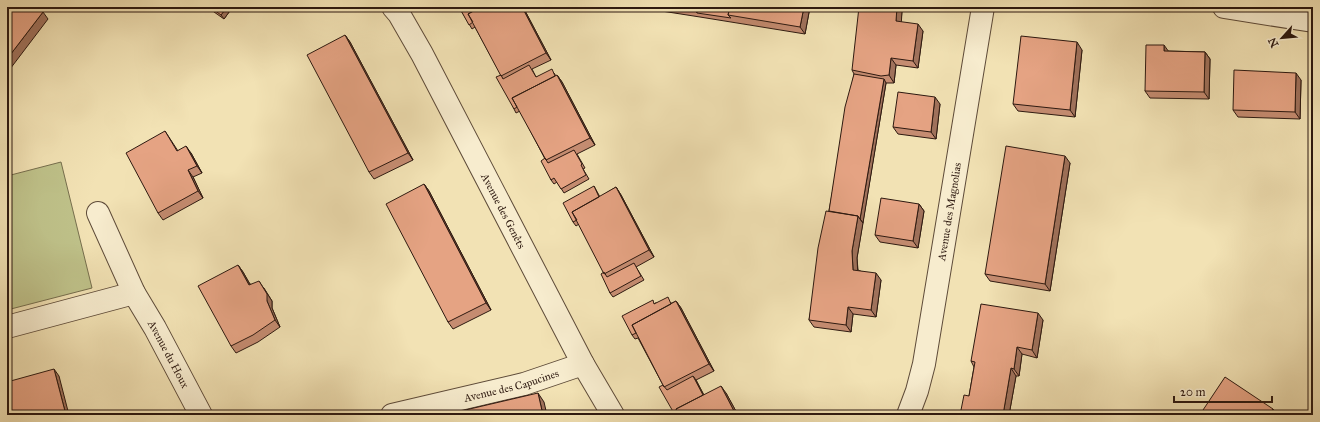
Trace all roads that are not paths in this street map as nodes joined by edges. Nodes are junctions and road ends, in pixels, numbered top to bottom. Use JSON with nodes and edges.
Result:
{"nodes":[{"id":1,"x":393,"y":7,"type":"edge"},
{"id":2,"x":983,"y":7,"type":"edge"},
{"id":3,"x":1224,"y":7,"type":"edge"},
{"id":4,"x":1313,"y":21,"type":"edge"},
{"id":5,"x":98,"y":213,"type":"dead end"},
{"id":6,"x":134,"y":293,"type":"junction"},
{"id":7,"x":7,"y":327,"type":"edge"},
{"id":8,"x":583,"y":364,"type":"junction"},
{"id":9,"x":201,"y":415,"type":"edge"},
{"id":10,"x":392,"y":415,"type":"edge"},
{"id":11,"x":612,"y":415,"type":"edge"},
{"id":12,"x":908,"y":415,"type":"edge"}],
"edges":[{"from":1,"to":8,"type":"street","name":"Avenue des Genêts"},
{"from":2,"to":12,"type":"street","name":"Avenue des Magnolias"},
{"from":3,"to":4,"type":"street"},
{"from":5,"to":6,"type":"street","name":"Avenue du Houx"},
{"from":6,"to":7,"type":"street"},
{"from":6,"to":9,"type":"street","name":"Avenue du Houx"},
{"from":8,"to":10,"type":"street","name":"Avenue des Capucines"},
{"from":8,"to":11,"type":"street","name":"Avenue des Genêts"}]}
